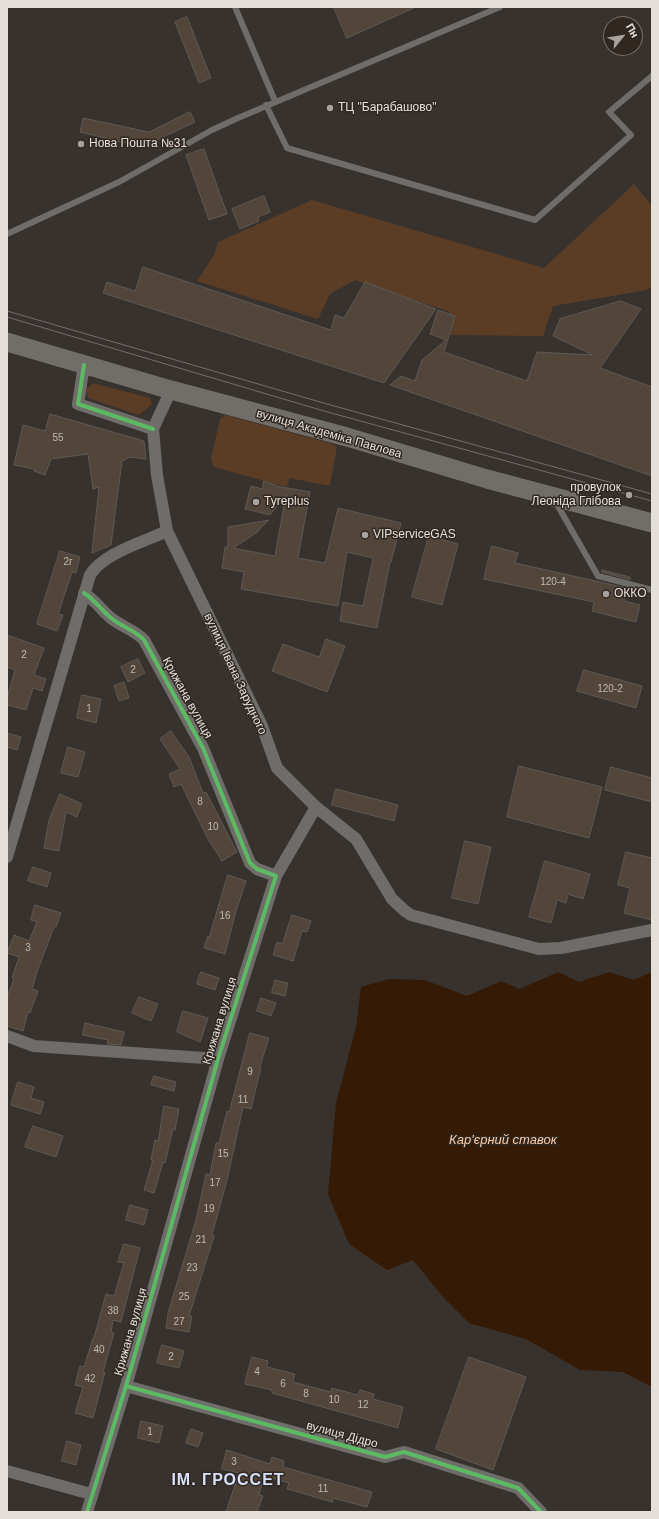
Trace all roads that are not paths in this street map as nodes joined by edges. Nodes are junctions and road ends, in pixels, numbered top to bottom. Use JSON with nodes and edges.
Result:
{"nodes":[{"id":1,"x":236,"y":7,"type":"edge"},
{"id":2,"x":500,"y":7,"type":"edge"},
{"id":3,"x":652,"y":76,"type":"edge"},
{"id":4,"x":275,"y":101,"type":"junction"},
{"id":5,"x":266,"y":105,"type":"junction"},
{"id":6,"x":7,"y":234,"type":"edge"},
{"id":7,"x":7,"y":342,"type":"edge"},
{"id":8,"x":84,"y":365,"type":"junction"},
{"id":9,"x":171,"y":390,"type":"junction"},
{"id":10,"x":153,"y":429,"type":"junction"},
{"id":11,"x":552,"y":496,"type":"junction"},
{"id":12,"x":652,"y":523,"type":"edge"},
{"id":13,"x":167,"y":531,"type":"junction"},
{"id":14,"x":652,"y":590,"type":"edge"},
{"id":15,"x":84,"y":593,"type":"junction"},
{"id":16,"x":316,"y":807,"type":"junction"},
{"id":17,"x":7,"y":858,"type":"edge"},
{"id":18,"x":276,"y":876,"type":"junction"},
{"id":19,"x":652,"y":930,"type":"edge"},
{"id":20,"x":7,"y":1036,"type":"edge"},
{"id":21,"x":218,"y":1059,"type":"junction"},
{"id":22,"x":126,"y":1386,"type":"junction"},
{"id":23,"x":7,"y":1471,"type":"edge"},
{"id":24,"x":91,"y":1494,"type":"junction"},
{"id":25,"x":87,"y":1512,"type":"edge"},
{"id":26,"x":542,"y":1512,"type":"edge"}],
"edges":[{"from":1,"to":4,"type":"lane"},
{"from":2,"to":4,"type":"lane"},
{"from":3,"to":5,"type":"lane"},
{"from":4,"to":5,"type":"lane"},
{"from":5,"to":6,"type":"lane"},
{"from":7,"to":8,"type":"main road","name":"вулиця Академіка Павлова"},
{"from":8,"to":9,"type":"main road","name":"вулиця Академіка Павлова"},
{"from":8,"to":10,"type":"street"},
{"from":9,"to":10,"type":"street"},
{"from":9,"to":11,"type":"main road","name":"вулиця Академіка Павлова"},
{"from":10,"to":13,"type":"street","name":"вулиця Івана Зарудного"},
{"from":11,"to":12,"type":"main road","name":"вулиця Академіка Павлова"},
{"from":11,"to":14,"type":"lane"},
{"from":13,"to":15,"type":"street"},
{"from":13,"to":16,"type":"street","name":"вулиця Івана Зарудного"},
{"from":15,"to":17,"type":"street"},
{"from":15,"to":18,"type":"street","name":"Крижана вулиця"},
{"from":16,"to":18,"type":"street"},
{"from":16,"to":19,"type":"street","name":"вулиця Івана Зарудного"},
{"from":18,"to":21,"type":"street","name":"Крижана вулиця"},
{"from":20,"to":21,"type":"street","name":"Крижана вулиця"},
{"from":21,"to":22,"type":"street","name":"Крижана вулиця"},
{"from":22,"to":24,"type":"street","name":"Крижана вулиця"},
{"from":22,"to":26,"type":"street","name":"вулиця Дідро"},
{"from":23,"to":24,"type":"street"},
{"from":24,"to":25,"type":"street","name":"Крижана вулиця"}]}
